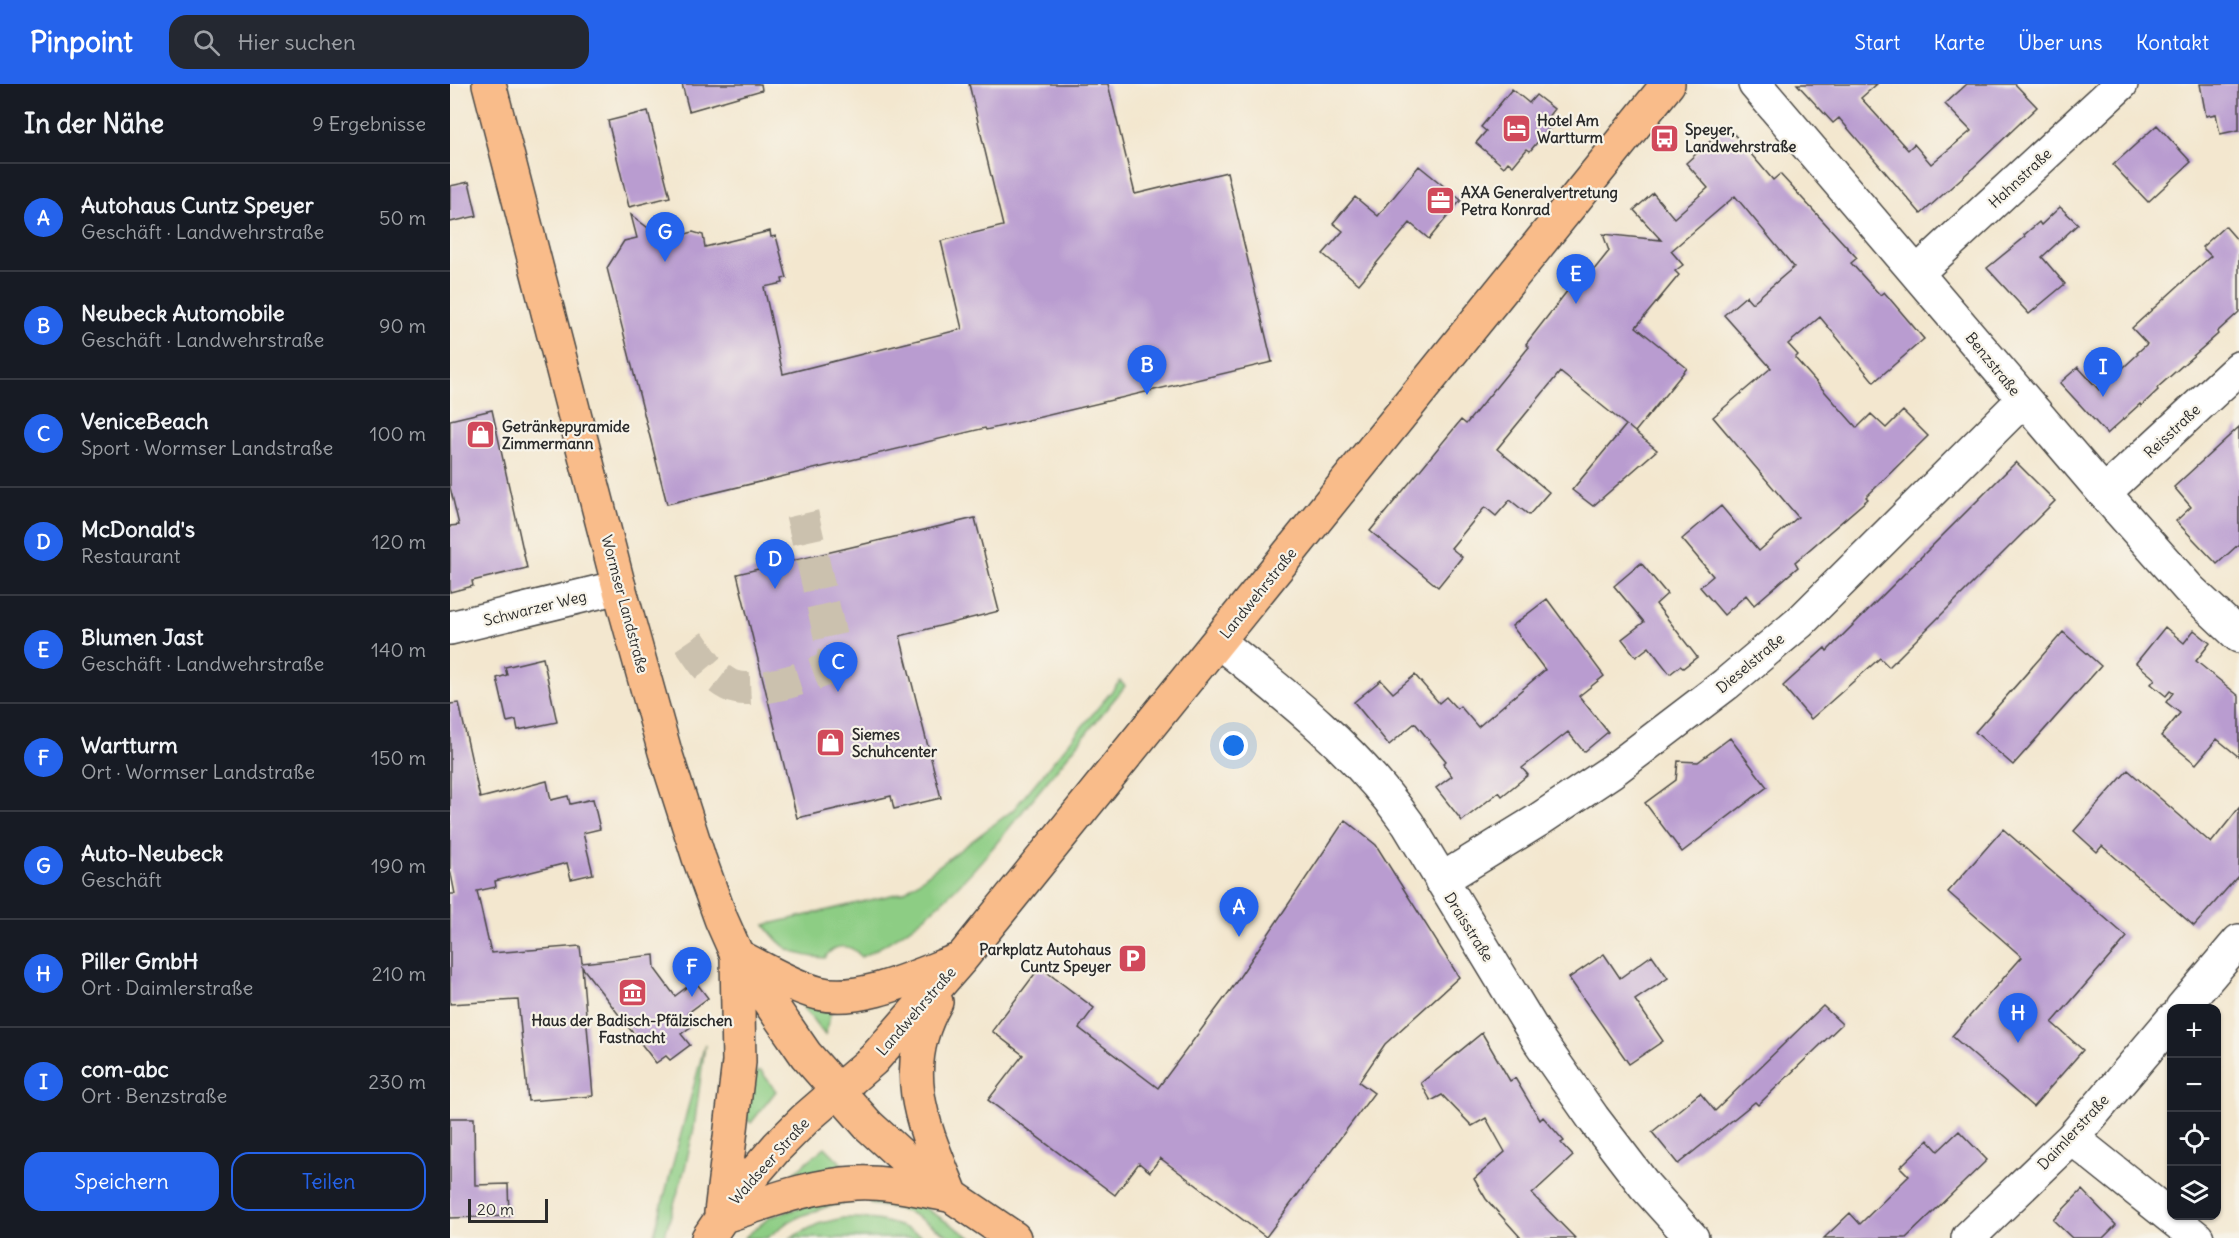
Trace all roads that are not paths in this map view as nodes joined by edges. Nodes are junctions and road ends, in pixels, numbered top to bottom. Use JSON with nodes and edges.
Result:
{"nodes":[{"id":1,"x":489,"y":84,"type":"edge"},
{"id":2,"x":1668,"y":84,"type":"edge"},
{"id":3,"x":1755,"y":84,"type":"edge"},
{"id":4,"x":2121,"y":84,"type":"edge"},
{"id":5,"x":1918,"y":272,"type":"junction"},
{"id":6,"x":2239,"y":368,"type":"edge"},
{"id":7,"x":2023,"y":400,"type":"junction"},
{"id":8,"x":2104,"y":494,"type":"junction"},
{"id":9,"x":619,"y":587,"type":"junction"},
{"id":10,"x":450,"y":628,"type":"edge"},
{"id":11,"x":2239,"y":636,"type":"edge"},
{"id":12,"x":1219,"y":642,"type":"junction"},
{"id":13,"x":1441,"y":880,"type":"junction"},
{"id":14,"x":2239,"y":941,"type":"edge"},
{"id":15,"x":737,"y":955,"type":"junction"},
{"id":16,"x":961,"y":959,"type":"junction"},
{"id":17,"x":2184,"y":1004,"type":"edge"},
{"id":18,"x":2167,"y":1026,"type":"edge"},
{"id":19,"x":837,"y":1091,"type":"junction"},
{"id":20,"x":2072,"y":1138,"type":"junction"},
{"id":21,"x":952,"y":1196,"type":"junction"},
{"id":22,"x":715,"y":1227,"type":"edge"},
{"id":23,"x":1014,"y":1238,"type":"edge"},
{"id":24,"x":1692,"y":1238,"type":"edge"},
{"id":25,"x":1968,"y":1238,"type":"edge"},
{"id":26,"x":2197,"y":1238,"type":"edge"}],
"edges":[{"from":1,"to":9,"type":"main road","name":"Wormser Landstraße"},
{"from":2,"to":12,"type":"main road","name":"Landwehrstraße"},
{"from":3,"to":5,"type":"street","name":"Benzstraße"},
{"from":4,"to":5,"type":"street","name":"Hahnstraße"},
{"from":5,"to":7,"type":"street","name":"Benzstraße"},
{"from":6,"to":8,"type":"street","name":"Reisstraße"},
{"from":7,"to":8,"type":"street","name":"Benzstraße"},
{"from":7,"to":13,"type":"street","name":"Dieselstraße"},
{"from":8,"to":11,"type":"street","name":"Benzstraße"},
{"from":9,"to":10,"type":"street","name":"Schwarzer Weg"},
{"from":9,"to":15,"type":"main road","name":"Wormser Landstraße"},
{"from":12,"to":13,"type":"street","name":"Draisstraße"},
{"from":12,"to":16,"type":"main road","name":"Landwehrstraße"},
{"from":13,"to":24,"type":"street","name":"Draisstraße"},
{"from":14,"to":17,"type":"street"},
{"from":15,"to":16,"type":"main road"},
{"from":15,"to":19,"type":"main road","name":"Wormser Landstraße"},
{"from":15,"to":22,"type":"main road"},
{"from":16,"to":19,"type":"main road","name":"Landwehrstraße"},
{"from":16,"to":21,"type":"main road"},
{"from":18,"to":20,"type":"street","name":"Daimlerstraße"},
{"from":19,"to":21,"type":"main road","name":"Wormser Landstraße"},
{"from":19,"to":22,"type":"main road","name":"Waldseer Straße"},
{"from":20,"to":25,"type":"street","name":"Daimlerstraße"},
{"from":20,"to":26,"type":"street"},
{"from":21,"to":22,"type":"main road"},
{"from":21,"to":23,"type":"main road","name":"Wormser Landstraße"}]}
